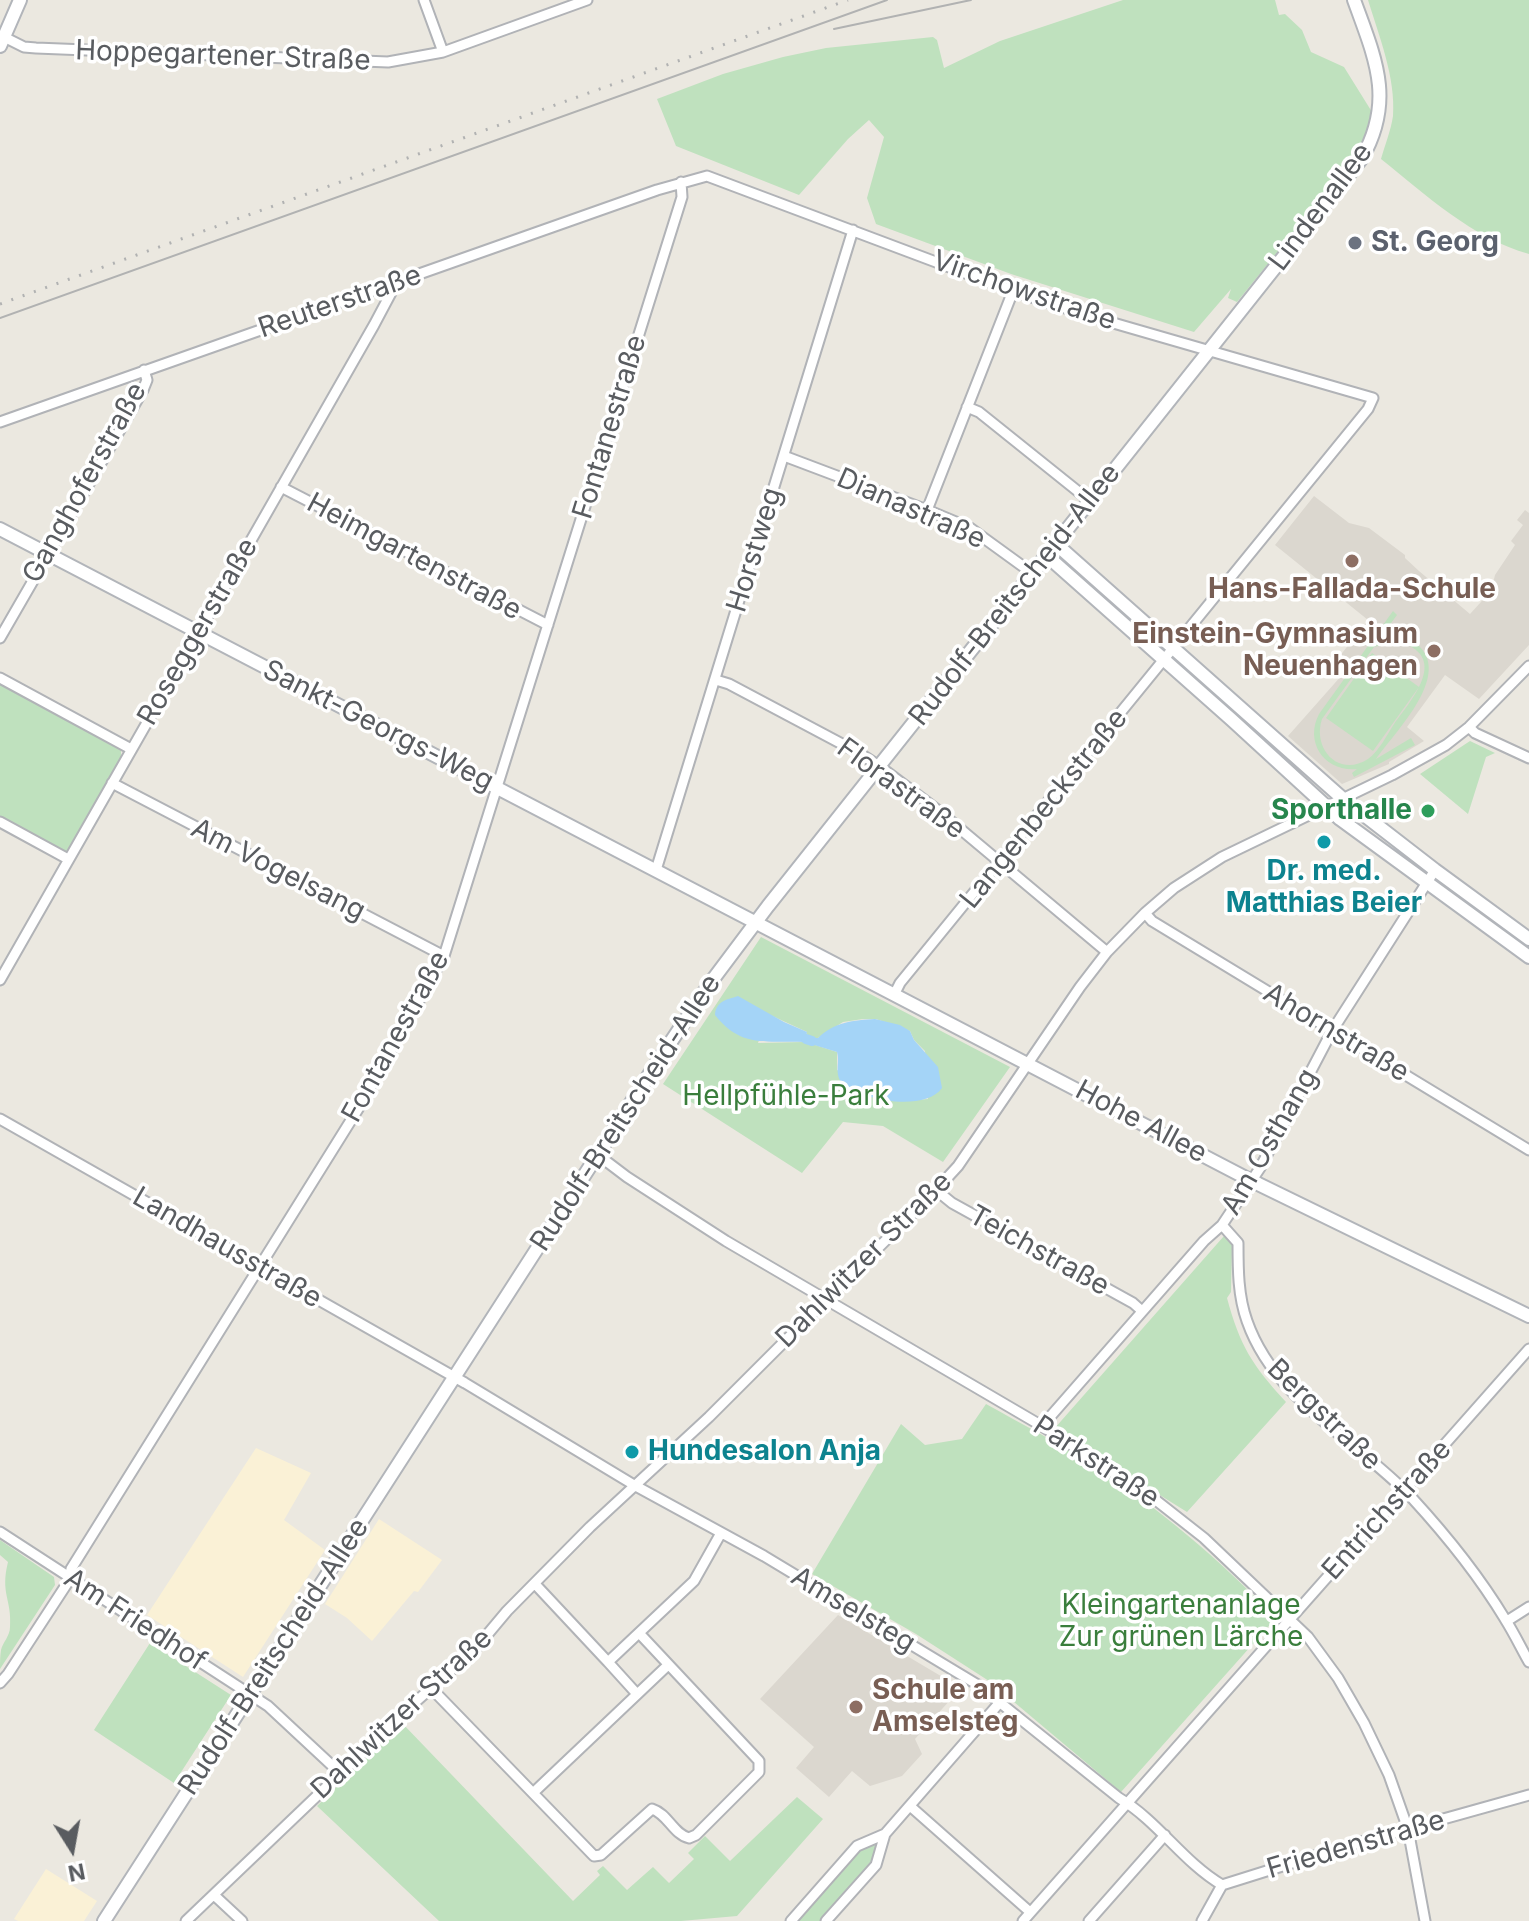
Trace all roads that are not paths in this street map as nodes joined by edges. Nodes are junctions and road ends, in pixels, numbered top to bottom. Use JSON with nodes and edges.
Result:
{"nodes":[{"id":1,"x":20,"y":0,"type":"edge"},
{"id":2,"x":424,"y":0,"type":"edge"},
{"id":3,"x":587,"y":0,"type":"edge"},
{"id":4,"x":1354,"y":0,"type":"edge"},
{"id":5,"x":2,"y":42,"type":"edge"},
{"id":6,"x":443,"y":52,"type":"junction"},
{"id":7,"x":681,"y":182,"type":"junction"},
{"id":8,"x":853,"y":230,"type":"junction"},
{"id":9,"x":389,"y":285,"type":"junction"},
{"id":10,"x":1013,"y":291,"type":"junction"},
{"id":11,"x":1211,"y":350,"type":"junction"},
{"id":12,"x":144,"y":370,"type":"junction"},
{"id":13,"x":1373,"y":398,"type":"joint"},
{"id":14,"x":967,"y":407,"type":"junction"},
{"id":15,"x":0,"y":422,"type":"edge"},
{"id":16,"x":784,"y":456,"type":"junction"},
{"id":17,"x":281,"y":487,"type":"junction"},
{"id":18,"x":1090,"y":501,"type":"junction"},
{"id":19,"x":927,"y":510,"type":"junction"},
{"id":20,"x":0,"y":529,"type":"edge"},
{"id":21,"x":1056,"y":544,"type":"junction"},
{"id":22,"x":48,"y":554,"type":"junction"},
{"id":23,"x":1046,"y":555,"type":"junction"},
{"id":24,"x":1032,"y":573,"type":"junction"},
{"id":25,"x":548,"y":625,"type":"junction"},
{"id":26,"x":198,"y":632,"type":"junction"},
{"id":27,"x":0,"y":638,"type":"edge"},
{"id":28,"x":1174,"y":648,"type":"junction"},
{"id":29,"x":1165,"y":659,"type":"junction"},
{"id":30,"x":1529,"y":666,"type":"edge"},
{"id":31,"x":0,"y":678,"type":"edge"},
{"id":32,"x":716,"y":680,"type":"junction"},
{"id":33,"x":1469,"y":727,"type":"junction"},
{"id":34,"x":131,"y":749,"type":"junction"},
{"id":35,"x":1529,"y":758,"type":"edge"},
{"id":36,"x":879,"y":766,"type":"junction"},
{"id":37,"x":112,"y":783,"type":"junction"},
{"id":38,"x":496,"y":788,"type":"junction"},
{"id":39,"x":1342,"y":798,"type":"junction"},
{"id":40,"x":1326,"y":805,"type":"junction"},
{"id":41,"x":0,"y":822,"type":"edge"},
{"id":42,"x":68,"y":859,"type":"junction"},
{"id":43,"x":999,"y":862,"type":"junction"},
{"id":44,"x":656,"y":870,"type":"junction"},
{"id":45,"x":1430,"y":876,"type":"junction"},
{"id":46,"x":1145,"y":913,"type":"junction"},
{"id":47,"x":755,"y":922,"type":"junction"},
{"id":48,"x":1529,"y":939,"type":"edge"},
{"id":49,"x":1107,"y":952,"type":"junction"},
{"id":50,"x":444,"y":956,"type":"junction"},
{"id":51,"x":1529,"y":957,"type":"edge"},
{"id":52,"x":0,"y":980,"type":"edge"},
{"id":53,"x":894,"y":995,"type":"junction"},
{"id":54,"x":1332,"y":1031,"type":"junction"},
{"id":55,"x":1028,"y":1063,"type":"junction"},
{"id":56,"x":0,"y":1119,"type":"edge"},
{"id":57,"x":1529,"y":1150,"type":"edge"},
{"id":58,"x":598,"y":1155,"type":"junction"},
{"id":59,"x":1250,"y":1180,"type":"junction"},
{"id":60,"x":936,"y":1190,"type":"junction"},
{"id":61,"x":1222,"y":1225,"type":"junction"},
{"id":62,"x":261,"y":1266,"type":"junction"},
{"id":63,"x":827,"y":1302,"type":"junction"},
{"id":64,"x":1142,"y":1311,"type":"junction"},
{"id":65,"x":1529,"y":1316,"type":"edge"},
{"id":66,"x":1529,"y":1349,"type":"edge"},
{"id":67,"x":454,"y":1377,"type":"junction"},
{"id":68,"x":1042,"y":1426,"type":"junction"},
{"id":69,"x":634,"y":1485,"type":"junction"},
{"id":70,"x":1404,"y":1491,"type":"junction"},
{"id":71,"x":0,"y":1532,"type":"edge"},
{"id":72,"x":721,"y":1533,"type":"junction"},
{"id":73,"x":70,"y":1579,"type":"junction"},
{"id":74,"x":535,"y":1584,"type":"junction"},
{"id":75,"x":1529,"y":1607,"type":"edge"},
{"id":76,"x":1291,"y":1619,"type":"junction"},
{"id":77,"x":1507,"y":1621,"type":"junction"},
{"id":78,"x":639,"y":1633,"type":"junction"},
{"id":79,"x":608,"y":1662,"type":"junction"},
{"id":80,"x":1529,"y":1662,"type":"edge"},
{"id":81,"x":667,"y":1666,"type":"junction"},
{"id":82,"x":0,"y":1683,"type":"edge"},
{"id":83,"x":431,"y":1688,"type":"junction"},
{"id":84,"x":249,"y":1694,"type":"junction"},
{"id":85,"x":637,"y":1694,"type":"junction"},
{"id":86,"x":1001,"y":1701,"type":"junction"},
{"id":87,"x":340,"y":1773,"type":"junction"},
{"id":88,"x":533,"y":1793,"type":"junction"},
{"id":89,"x":1529,"y":1795,"type":"edge"},
{"id":90,"x":1126,"y":1802,"type":"junction"},
{"id":91,"x":910,"y":1806,"type":"junction"},
{"id":92,"x":1408,"y":1829,"type":"junction"},
{"id":93,"x":885,"y":1834,"type":"junction"},
{"id":94,"x":1165,"y":1835,"type":"junction"},
{"id":95,"x":1222,"y":1885,"type":"junction"},
{"id":96,"x":214,"y":1895,"type":"junction"},
{"id":97,"x":1030,"y":1912,"type":"junction"},
{"id":98,"x":104,"y":1921,"type":"edge"},
{"id":99,"x":186,"y":1921,"type":"edge"},
{"id":100,"x":242,"y":1921,"type":"edge"},
{"id":101,"x":791,"y":1921,"type":"edge"},
{"id":102,"x":826,"y":1921,"type":"edge"},
{"id":103,"x":1023,"y":1921,"type":"edge"},
{"id":104,"x":1089,"y":1921,"type":"edge"},
{"id":105,"x":1202,"y":1921,"type":"edge"},
{"id":106,"x":1425,"y":1921,"type":"edge"}],
"edges":[{"from":1,"to":5,"type":"street"},
{"from":2,"to":6,"type":"street"},
{"from":3,"to":6,"type":"street","name":"Hoppegartener Straße"},
{"from":4,"to":11,"type":"street","name":"Lindenallee"},
{"from":5,"to":6,"type":"street","name":"Hoppegartener Straße"},
{"from":7,"to":8,"type":"street","name":"Virchowstraße"},
{"from":7,"to":9,"type":"street","name":"Reuterstraße"},
{"from":7,"to":25,"type":"street","name":"Fontanestraße"},
{"from":8,"to":10,"type":"street","name":"Virchowstraße"},
{"from":8,"to":16,"type":"street","name":"Horstweg"},
{"from":9,"to":12,"type":"street","name":"Reuterstraße"},
{"from":9,"to":17,"type":"street","name":"Roseggerstraße"},
{"from":10,"to":11,"type":"street","name":"Virchowstraße"},
{"from":10,"to":14,"type":"street"},
{"from":11,"to":13,"type":"street","name":"Virchowstraße"},
{"from":11,"to":18,"type":"street","name":"Rudolf-Breitscheid-Allee"},
{"from":12,"to":15,"type":"street","name":"Reuterstraße"},
{"from":12,"to":22,"type":"street","name":"Ganghoferstraße"},
{"from":13,"to":28,"type":"street","name":"Langenbeckstraße"},
{"from":14,"to":18,"type":"street"},
{"from":14,"to":19,"type":"street"},
{"from":16,"to":19,"type":"street","name":"Dianastraße"},
{"from":16,"to":32,"type":"street","name":"Horstweg"},
{"from":17,"to":25,"type":"street","name":"Heimgartenstraße"},
{"from":17,"to":26,"type":"street","name":"Roseggerstraße"},
{"from":18,"to":21,"type":"street","name":"Rudolf-Breitscheid-Allee"},
{"from":19,"to":24,"type":"street","name":"Dianastraße"},
{"from":20,"to":22,"type":"street","name":"Sankt-Georgs-Weg"},
{"from":21,"to":23,"type":"street","name":"Rudolf-Breitscheid-Allee"},
{"from":21,"to":28,"type":"street"},
{"from":22,"to":26,"type":"street","name":"Sankt-Georgs-Weg"},
{"from":22,"to":27,"type":"street","name":"Ganghoferstraße"},
{"from":23,"to":24,"type":"street","name":"Rudolf-Breitscheid-Allee"},
{"from":23,"to":29,"type":"street"},
{"from":24,"to":36,"type":"street","name":"Rudolf-Breitscheid-Allee"},
{"from":25,"to":38,"type":"street","name":"Fontanestraße"},
{"from":26,"to":34,"type":"street","name":"Roseggerstraße"},
{"from":26,"to":38,"type":"street","name":"Sankt-Georgs-Weg"},
{"from":28,"to":29,"type":"street","name":"Langenbeckstraße"},
{"from":28,"to":39,"type":"street"},
{"from":29,"to":40,"type":"street"},
{"from":29,"to":43,"type":"street","name":"Langenbeckstraße"},
{"from":30,"to":33,"type":"street","name":"Dahlwitzer Straße"},
{"from":31,"to":34,"type":"street"},
{"from":32,"to":36,"type":"street","name":"Florastraße"},
{"from":32,"to":44,"type":"street","name":"Horstweg"},
{"from":33,"to":35,"type":"street"},
{"from":33,"to":39,"type":"street","name":"Dahlwitzer Straße"},
{"from":34,"to":37,"type":"street","name":"Roseggerstraße"},
{"from":36,"to":43,"type":"street","name":"Florastraße"},
{"from":36,"to":47,"type":"street","name":"Rudolf-Breitscheid-Allee"},
{"from":37,"to":42,"type":"street","name":"Roseggerstraße"},
{"from":37,"to":50,"type":"street","name":"Am Vogelsang"},
{"from":38,"to":44,"type":"street","name":"Sankt-Georgs-Weg"},
{"from":38,"to":50,"type":"street","name":"Fontanestraße"},
{"from":39,"to":40,"type":"street","name":"Dahlwitzer Straße"},
{"from":39,"to":45,"type":"street"},
{"from":40,"to":45,"type":"street"},
{"from":40,"to":46,"type":"street","name":"Dahlwitzer Straße"},
{"from":41,"to":42,"type":"street"},
{"from":42,"to":52,"type":"street","name":"Roseggerstraße"},
{"from":43,"to":49,"type":"street","name":"Florastraße"},
{"from":43,"to":53,"type":"street","name":"Langenbeckstraße"},
{"from":44,"to":47,"type":"street","name":"Sankt-Georgs-Weg"},
{"from":45,"to":48,"type":"street"},
{"from":45,"to":51,"type":"street"},
{"from":45,"to":54,"type":"street","name":"Am Osthang"},
{"from":46,"to":49,"type":"street","name":"Dahlwitzer Straße"},
{"from":46,"to":54,"type":"street","name":"Ahornstraße"},
{"from":47,"to":53,"type":"street","name":"Hohe Allee"},
{"from":47,"to":58,"type":"street","name":"Rudolf-Breitscheid-Allee"},
{"from":49,"to":55,"type":"street","name":"Dahlwitzer Straße"},
{"from":50,"to":62,"type":"street","name":"Fontanestraße"},
{"from":53,"to":55,"type":"street","name":"Hohe Allee"},
{"from":54,"to":57,"type":"street","name":"Ahornstraße"},
{"from":54,"to":59,"type":"street","name":"Am Osthang"},
{"from":55,"to":59,"type":"street","name":"Hohe Allee"},
{"from":55,"to":60,"type":"street","name":"Dahlwitzer Straße"},
{"from":56,"to":62,"type":"street","name":"Landhausstraße"},
{"from":58,"to":63,"type":"street","name":"Parkstraße"},
{"from":58,"to":67,"type":"street","name":"Rudolf-Breitscheid-Allee"},
{"from":59,"to":61,"type":"street","name":"Am Osthang"},
{"from":59,"to":65,"type":"street","name":"Hohe Allee"},
{"from":60,"to":63,"type":"street","name":"Dahlwitzer Straße"},
{"from":60,"to":64,"type":"street","name":"Teichstraße"},
{"from":61,"to":64,"type":"street","name":"Am Osthang"},
{"from":61,"to":70,"type":"street","name":"Bergstraße"},
{"from":62,"to":67,"type":"street","name":"Landhausstraße"},
{"from":62,"to":73,"type":"street","name":"Fontanestraße"},
{"from":63,"to":68,"type":"street","name":"Parkstraße"},
{"from":63,"to":69,"type":"street","name":"Dahlwitzer Straße"},
{"from":64,"to":68,"type":"street","name":"Am Osthang"},
{"from":66,"to":70,"type":"street","name":"Entrichstraße"},
{"from":67,"to":69,"type":"street","name":"Amselsteg"},
{"from":67,"to":84,"type":"street","name":"Rudolf-Breitscheid-Allee"},
{"from":68,"to":76,"type":"street","name":"Parkstraße"},
{"from":69,"to":72,"type":"street","name":"Amselsteg"},
{"from":69,"to":74,"type":"street","name":"Dahlwitzer Straße"},
{"from":70,"to":76,"type":"street","name":"Entrichstraße"},
{"from":70,"to":77,"type":"street","name":"Bergstraße"},
{"from":71,"to":73,"type":"street","name":"Am Friedhof"},
{"from":72,"to":78,"type":"street"},
{"from":72,"to":86,"type":"street","name":"Amselsteg"},
{"from":73,"to":82,"type":"street","name":"Fontanestraße"},
{"from":73,"to":84,"type":"street","name":"Am Friedhof"},
{"from":74,"to":79,"type":"street"},
{"from":74,"to":83,"type":"street","name":"Dahlwitzer Straße"},
{"from":75,"to":77,"type":"street"},
{"from":76,"to":90,"type":"street","name":"Entrichstraße"},
{"from":76,"to":92,"type":"street","name":"Parkstraße"},
{"from":77,"to":80,"type":"street","name":"Bergstraße"},
{"from":78,"to":79,"type":"street"},
{"from":78,"to":81,"type":"street"},
{"from":79,"to":85,"type":"street"},
{"from":81,"to":85,"type":"street"},
{"from":81,"to":88,"type":"street"},
{"from":83,"to":87,"type":"street","name":"Dahlwitzer Straße"},
{"from":83,"to":88,"type":"street"},
{"from":84,"to":87,"type":"street","name":"Am Friedhof"},
{"from":84,"to":98,"type":"street","name":"Rudolf-Breitscheid-Allee"},
{"from":85,"to":88,"type":"street"},
{"from":86,"to":90,"type":"street","name":"Amselsteg"},
{"from":86,"to":91,"type":"street"},
{"from":87,"to":96,"type":"street","name":"Dahlwitzer Straße"},
{"from":89,"to":92,"type":"street","name":"Friedenstraße"},
{"from":90,"to":94,"type":"street","name":"Amselsteg"},
{"from":90,"to":97,"type":"street","name":"Entrichstraße"},
{"from":91,"to":93,"type":"street"},
{"from":91,"to":97,"type":"street"},
{"from":92,"to":95,"type":"street","name":"Friedenstraße"},
{"from":92,"to":106,"type":"street","name":"Parkstraße"},
{"from":93,"to":101,"type":"street"},
{"from":93,"to":102,"type":"street"},
{"from":94,"to":95,"type":"street","name":"Amselsteg"},
{"from":94,"to":104,"type":"street"},
{"from":95,"to":105,"type":"street"},
{"from":96,"to":99,"type":"street","name":"Dahlwitzer Straße"},
{"from":96,"to":100,"type":"street"},
{"from":97,"to":103,"type":"street","name":"Entrichstraße"}]}
